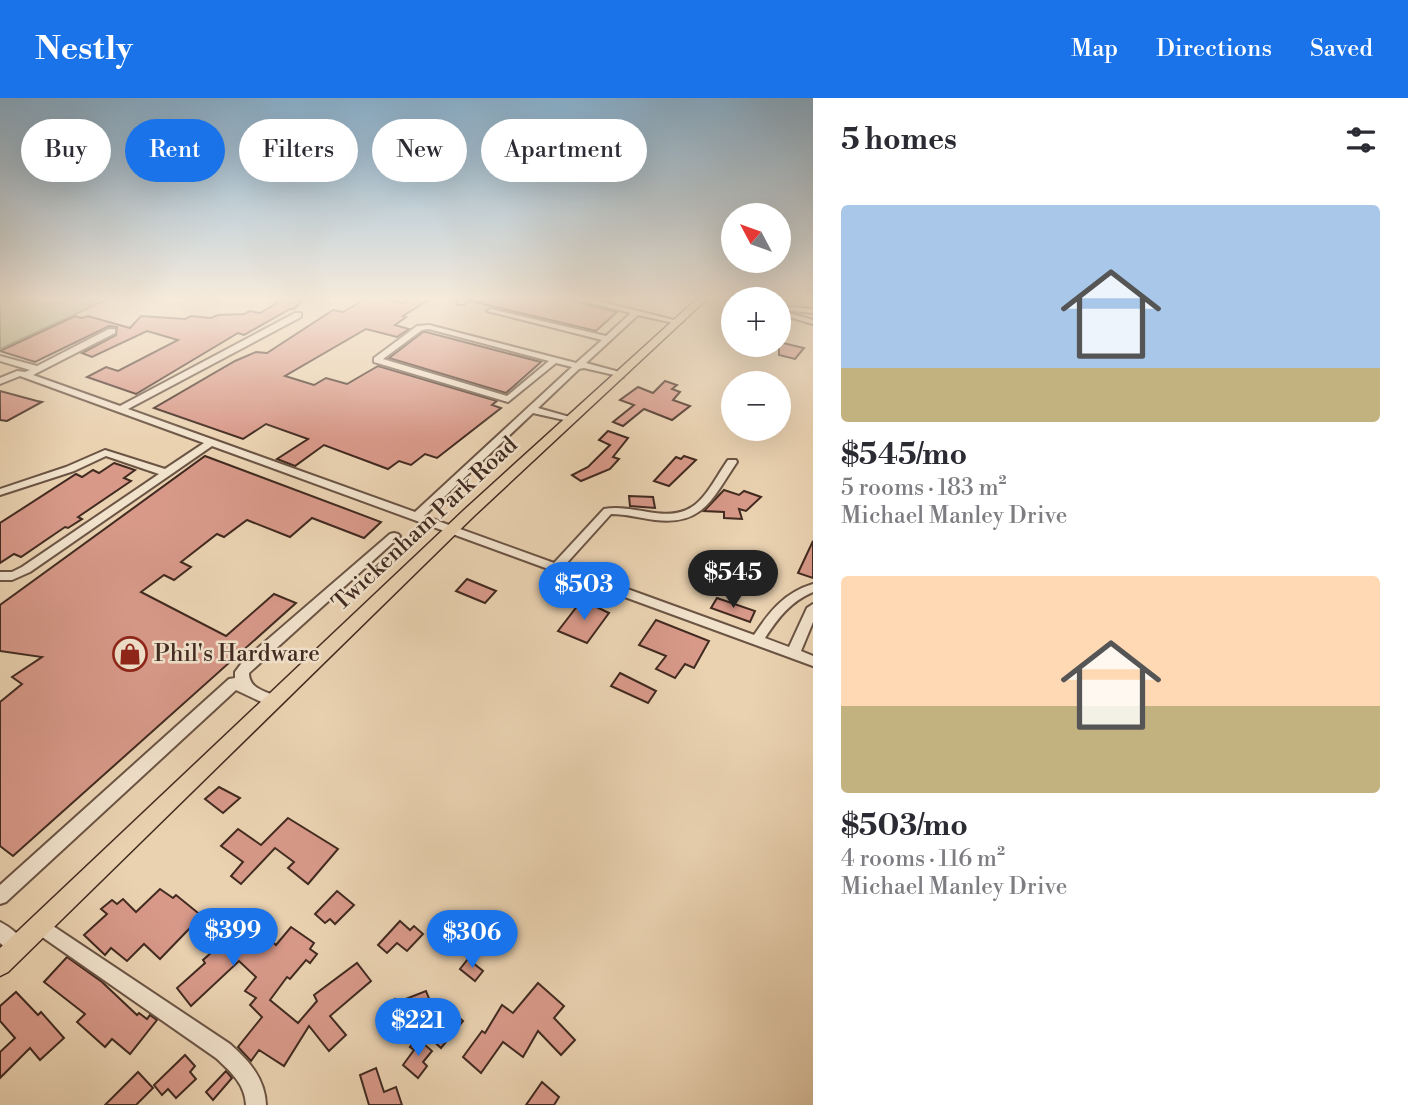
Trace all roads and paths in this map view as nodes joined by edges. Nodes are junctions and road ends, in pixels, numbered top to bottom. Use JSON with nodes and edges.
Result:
{"nodes":[{"id":1,"x":87,"y":344,"type":"edge"},
{"id":2,"x":243,"y":344,"type":"edge"},
{"id":3,"x":400,"y":344,"type":"edge"},
{"id":4,"x":491,"y":344,"type":"edge"},
{"id":5,"x":604,"y":344,"type":"edge"},
{"id":6,"x":654,"y":344,"type":"edge"},
{"id":7,"x":0,"y":358,"type":"edge"},
{"id":8,"x":555,"y":360,"type":"junction"},
{"id":9,"x":581,"y":366,"type":"junction"},
{"id":10,"x":38,"y":369,"type":"junction"},
{"id":11,"x":26,"y":375,"type":"junction"},
{"id":12,"x":620,"y":375,"type":"junction"},
{"id":13,"x":3,"y":377,"type":"edge"},
{"id":14,"x":119,"y":410,"type":"junction"},
{"id":15,"x":533,"y":410,"type":"junction"},
{"id":16,"x":570,"y":420,"type":"junction"},
{"id":17,"x":210,"y":443,"type":"junction"},
{"id":18,"x":732,"y":461,"type":"dead end"},
{"id":19,"x":167,"y":473,"type":"junction"},
{"id":20,"x":0,"y":492,"type":"edge"},
{"id":21,"x":416,"y":517,"type":"junction"},
{"id":22,"x":451,"y":530,"type":"junction"},
{"id":23,"x":394,"y":536,"type":"dead end"},
{"id":24,"x":557,"y":567,"type":"junction"},
{"id":25,"x":0,"y":576,"type":"edge"},
{"id":26,"x":813,"y":588,"type":"edge"},
{"id":27,"x":795,"y":594,"type":"junction"},
{"id":28,"x":813,"y":600,"type":"edge"},
{"id":29,"x":813,"y":608,"type":"edge"},
{"id":30,"x":757,"y":640,"type":"junction"},
{"id":31,"x":793,"y":654,"type":"junction"},
{"id":32,"x":813,"y":661,"type":"edge"},
{"id":33,"x":247,"y":689,"type":"junction"},
{"id":34,"x":273,"y":701,"type":"junction"},
{"id":35,"x":0,"y":896,"type":"edge"},
{"id":36,"x":41,"y":926,"type":"junction"},
{"id":37,"x":0,"y":931,"type":"edge"},
{"id":38,"x":18,"y":947,"type":"junction"},
{"id":39,"x":0,"y":964,"type":"edge"},
{"id":40,"x":256,"y":1105,"type":"edge"}],
"edges":[{"from":1,"to":10,"type":"street"},
{"from":2,"to":14,"type":"street"},
{"from":3,"to":8,"type":"street"},
{"from":4,"to":8,"type":"street"},
{"from":5,"to":9,"type":"street"},
{"from":6,"to":12,"type":"main road","name":"Twickenham Park Road"},
{"from":7,"to":10,"type":"street"},
{"from":8,"to":9,"type":"lane"},
{"from":9,"to":12,"type":"street"},
{"from":9,"to":15,"type":"street"},
{"from":10,"to":11,"type":"street"},
{"from":11,"to":13,"type":"street"},
{"from":11,"to":14,"type":"street"},
{"from":12,"to":16,"type":"main road","name":"Twickenham Park Road"},
{"from":14,"to":17,"type":"street"},
{"from":15,"to":16,"type":"street"},
{"from":15,"to":21,"type":"street"},
{"from":16,"to":22,"type":"main road","name":"Twickenham Park Road"},
{"from":17,"to":19,"type":"lane"},
{"from":17,"to":21,"type":"street"},
{"from":18,"to":24,"type":"street"},
{"from":19,"to":20,"type":"street"},
{"from":19,"to":25,"type":"street"},
{"from":21,"to":22,"type":"street"},
{"from":22,"to":24,"type":"street"},
{"from":22,"to":34,"type":"main road","name":"Twickenham Park Road"},
{"from":23,"to":33,"type":"street"},
{"from":24,"to":30,"type":"street"},
{"from":26,"to":27,"type":"street"},
{"from":27,"to":28,"type":"lane"},
{"from":27,"to":30,"type":"street"},
{"from":29,"to":31,"type":"street"},
{"from":30,"to":31,"type":"street"},
{"from":31,"to":32,"type":"street"},
{"from":33,"to":34,"type":"street"},
{"from":33,"to":35,"type":"street"},
{"from":34,"to":36,"type":"main road","name":"Twickenham Park Road"},
{"from":36,"to":38,"type":"main road","name":"Twickenham Park Road"},
{"from":36,"to":40,"type":"street"},
{"from":37,"to":38,"type":"street"},
{"from":38,"to":39,"type":"main road","name":"Twickenham Park Road"}]}
